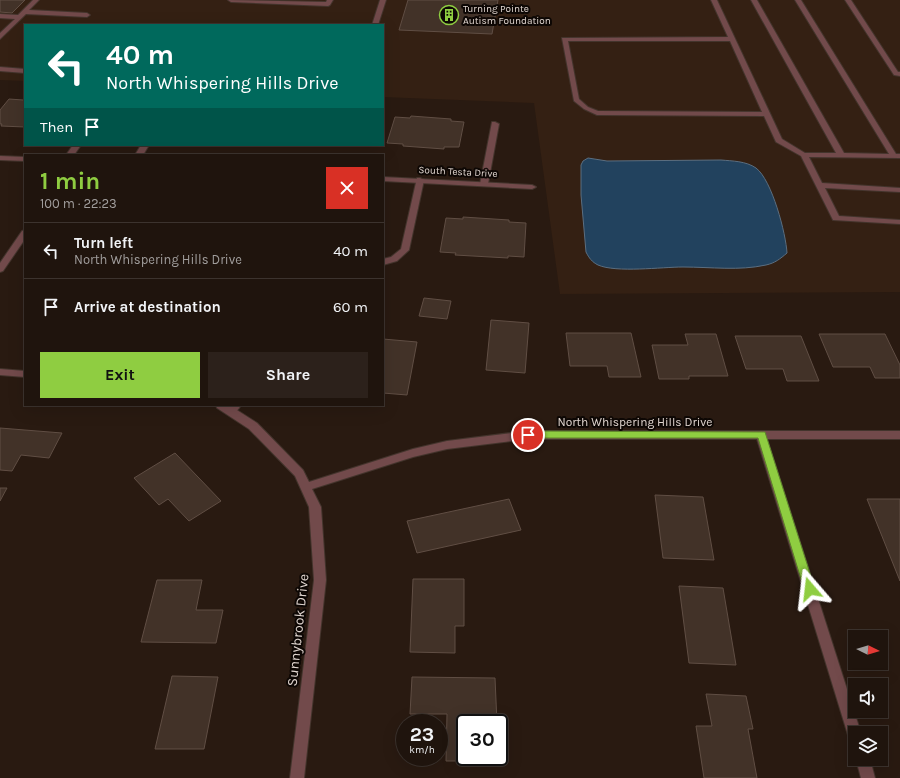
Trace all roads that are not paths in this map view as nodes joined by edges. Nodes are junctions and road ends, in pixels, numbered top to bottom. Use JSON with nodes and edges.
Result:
{"nodes":[{"id":1,"x":36,"y":0,"type":"edge"},
{"id":2,"x":231,"y":0,"type":"edge"},
{"id":3,"x":330,"y":0,"type":"edge"},
{"id":4,"x":383,"y":0,"type":"edge"},
{"id":5,"x":714,"y":0,"type":"edge"},
{"id":6,"x":754,"y":0,"type":"edge"},
{"id":7,"x":798,"y":0,"type":"edge"},
{"id":8,"x":848,"y":0,"type":"edge"},
{"id":9,"x":295,"y":1,"type":"edge"},
{"id":10,"x":22,"y":14,"type":"junction"},
{"id":11,"x":87,"y":15,"type":"dead end"},
{"id":12,"x":0,"y":16,"type":"edge"},
{"id":13,"x":375,"y":24,"type":"edge"},
{"id":14,"x":0,"y":37,"type":"edge"},
{"id":15,"x":732,"y":39,"type":"junction"},
{"id":16,"x":0,"y":70,"type":"edge"},
{"id":17,"x":24,"y":71,"type":"edge"},
{"id":18,"x":899,"y":76,"type":"edge"},
{"id":19,"x":767,"y":114,"type":"junction"},
{"id":20,"x":495,"y":124,"type":"dead end"},
{"id":21,"x":804,"y":155,"type":"junction"},
{"id":22,"x":841,"y":155,"type":"junction"},
{"id":23,"x":897,"y":156,"type":"edge"},
{"id":24,"x":0,"y":158,"type":"edge"},
{"id":25,"x":24,"y":159,"type":"edge"},
{"id":26,"x":384,"y":178,"type":"edge"},
{"id":27,"x":420,"y":180,"type":"junction"},
{"id":28,"x":484,"y":184,"type":"junction"},
{"id":29,"x":820,"y":185,"type":"junction"},
{"id":30,"x":532,"y":186,"type":"dead end"},
{"id":31,"x":900,"y":190,"type":"edge"},
{"id":32,"x":900,"y":222,"type":"edge"},
{"id":33,"x":24,"y":234,"type":"edge"},
{"id":34,"x":384,"y":262,"type":"edge"},
{"id":35,"x":0,"y":269,"type":"edge"},
{"id":36,"x":0,"y":372,"type":"edge"},
{"id":37,"x":24,"y":374,"type":"edge"},
{"id":38,"x":233,"y":408,"type":"edge"},
{"id":39,"x":761,"y":435,"type":"junction"},
{"id":40,"x":900,"y":435,"type":"edge"},
{"id":41,"x":306,"y":487,"type":"junction"},
{"id":42,"x":852,"y":726,"type":"edge"},
{"id":43,"x":864,"y":766,"type":"edge"},
{"id":44,"x":297,"y":778,"type":"edge"},
{"id":45,"x":868,"y":778,"type":"edge"}],
"edges":[{"from":1,"to":10,"type":"street"},
{"from":2,"to":9,"type":"street"},
{"from":3,"to":9,"type":"street"},
{"from":4,"to":13,"type":"street"},
{"from":5,"to":15,"type":"street"},
{"from":6,"to":22,"type":"street"},
{"from":7,"to":23,"type":"street"},
{"from":8,"to":18,"type":"street"},
{"from":10,"to":11,"type":"street"},
{"from":10,"to":12,"type":"street"},
{"from":10,"to":14,"type":"street"},
{"from":15,"to":19,"type":"street"},
{"from":15,"to":19,"type":"street"},
{"from":16,"to":17,"type":"street"},
{"from":19,"to":21,"type":"street"},
{"from":20,"to":28,"type":"street"},
{"from":21,"to":22,"type":"street"},
{"from":21,"to":29,"type":"street"},
{"from":22,"to":23,"type":"street"},
{"from":24,"to":25,"type":"street"},
{"from":26,"to":27,"type":"street","name":"South Testa Drive"},
{"from":27,"to":28,"type":"street","name":"South Testa Drive"},
{"from":27,"to":34,"type":"street"},
{"from":28,"to":30,"type":"street","name":"South Testa Drive"},
{"from":29,"to":31,"type":"street"},
{"from":29,"to":32,"type":"street"},
{"from":33,"to":35,"type":"street"},
{"from":36,"to":37,"type":"street"},
{"from":38,"to":41,"type":"street","name":"Sunnybrook Drive"},
{"from":39,"to":40,"type":"street","name":"North Whispering Hills Drive"},
{"from":39,"to":41,"type":"street","name":"North Whispering Hills Drive"},
{"from":39,"to":42,"type":"street"},
{"from":41,"to":44,"type":"street","name":"Sunnybrook Drive"},
{"from":43,"to":45,"type":"street"}]}
